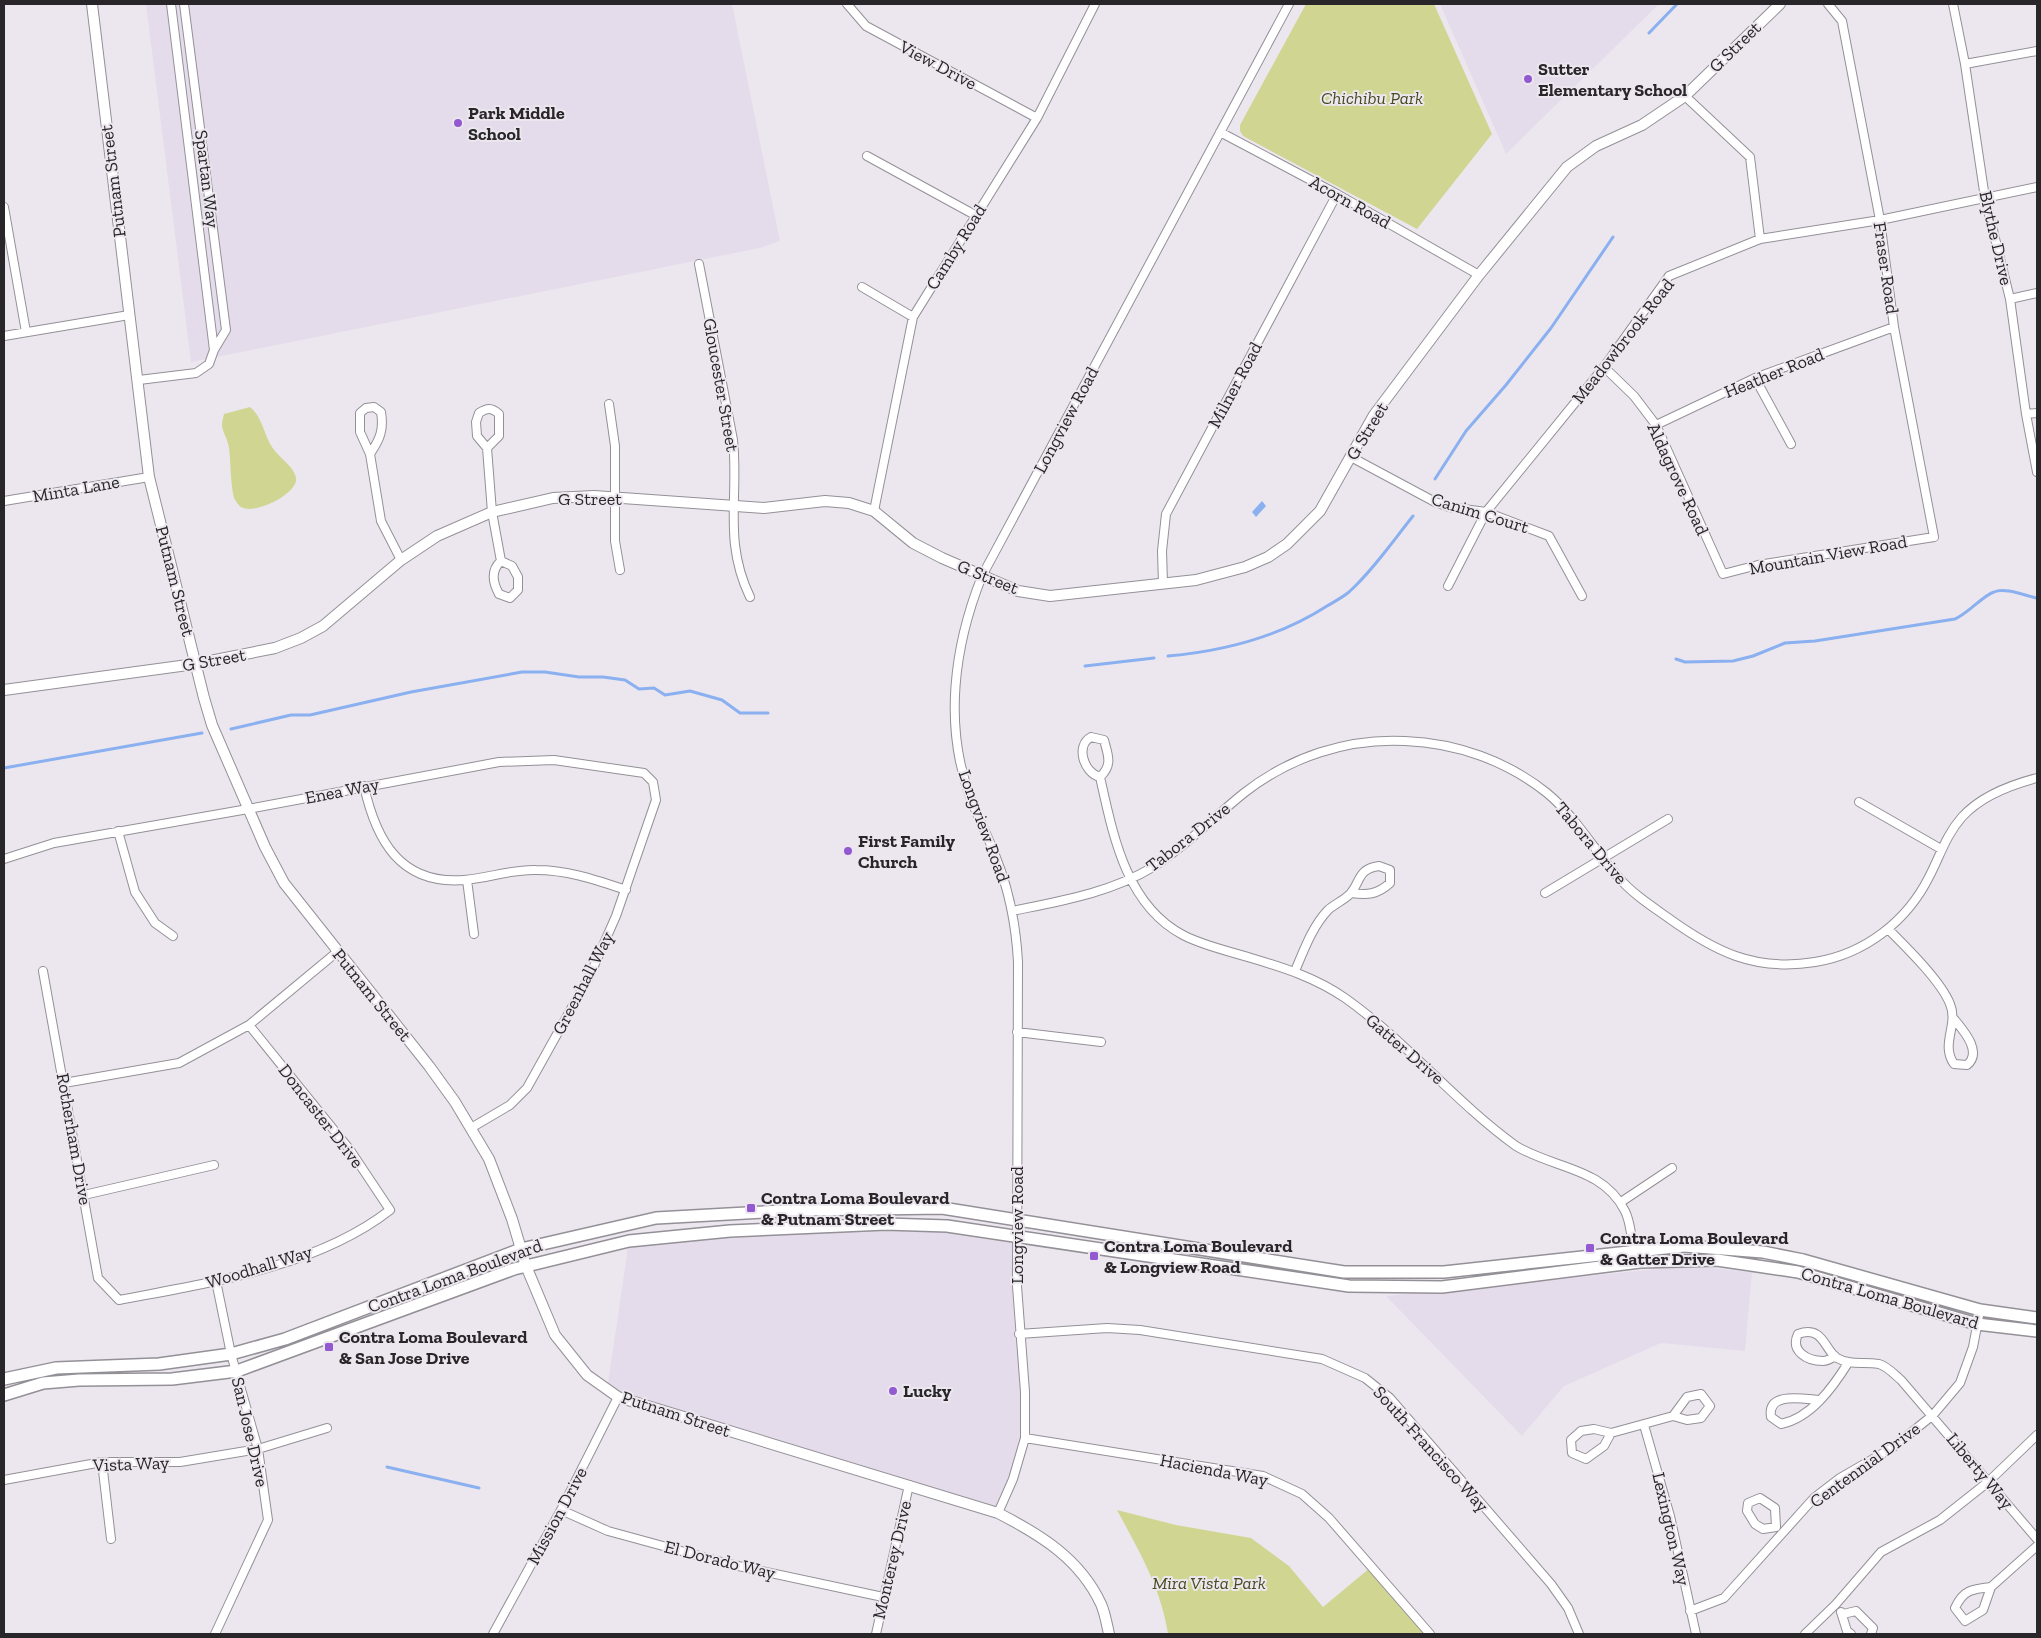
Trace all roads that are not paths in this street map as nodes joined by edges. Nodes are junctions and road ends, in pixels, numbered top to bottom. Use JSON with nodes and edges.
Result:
{"nodes":[{"id":1,"x":92,"y":4,"type":"edge"},
{"id":2,"x":171,"y":4,"type":"edge"},
{"id":3,"x":184,"y":4,"type":"edge"},
{"id":4,"x":847,"y":4,"type":"edge"},
{"id":5,"x":1289,"y":4,"type":"edge"},
{"id":6,"x":1780,"y":4,"type":"edge"},
{"id":7,"x":1828,"y":4,"type":"edge"},
{"id":8,"x":1953,"y":4,"type":"edge"},
{"id":9,"x":1091,"y":5,"type":"edge"},
{"id":10,"x":2037,"y":51,"type":"edge"},
{"id":11,"x":1966,"y":64,"type":"junction"},
{"id":12,"x":1685,"y":96,"type":"junction"},
{"id":13,"x":1037,"y":118,"type":"junction"},
{"id":14,"x":1220,"y":132,"type":"junction"},
{"id":15,"x":868,"y":156,"type":"dead end"},
{"id":16,"x":2037,"y":187,"type":"edge"},
{"id":17,"x":1337,"y":194,"type":"junction"},
{"id":18,"x":1985,"y":198,"type":"junction"},
{"id":19,"x":4,"y":207,"type":"edge"},
{"id":20,"x":975,"y":215,"type":"junction"},
{"id":21,"x":1880,"y":220,"type":"junction"},
{"id":22,"x":1760,"y":239,"type":"junction"},
{"id":23,"x":699,"y":264,"type":"dead end"},
{"id":24,"x":1479,"y":275,"type":"junction"},
{"id":25,"x":862,"y":287,"type":"dead end"},
{"id":26,"x":2037,"y":293,"type":"edge"},
{"id":27,"x":2010,"y":299,"type":"junction"},
{"id":28,"x":130,"y":315,"type":"junction"},
{"id":29,"x":912,"y":317,"type":"junction"},
{"id":30,"x":1894,"y":327,"type":"junction"},
{"id":31,"x":26,"y":332,"type":"junction"},
{"id":32,"x":4,"y":336,"type":"edge"},
{"id":33,"x":214,"y":350,"type":"junction"},
{"id":34,"x":1604,"y":367,"type":"junction"},
{"id":35,"x":1755,"y":378,"type":"junction"},
{"id":36,"x":139,"y":380,"type":"junction"},
{"id":37,"x":609,"y":404,"type":"dead end"},
{"id":38,"x":2037,"y":413,"type":"edge"},
{"id":39,"x":2026,"y":414,"type":"junction"},
{"id":40,"x":1656,"y":425,"type":"junction"},
{"id":41,"x":1791,"y":444,"type":"dead end"},
{"id":42,"x":488,"y":448,"type":"junction"},
{"id":43,"x":370,"y":454,"type":"junction"},
{"id":44,"x":1351,"y":458,"type":"junction"},
{"id":45,"x":2037,"y":472,"type":"edge"},
{"id":46,"x":149,"y":476,"type":"junction"},
{"id":47,"x":616,"y":498,"type":"junction"},
{"id":48,"x":4,"y":501,"type":"edge"},
{"id":49,"x":732,"y":506,"type":"junction"},
{"id":50,"x":874,"y":511,"type":"junction"},
{"id":51,"x":492,"y":512,"type":"junction"},
{"id":52,"x":1486,"y":512,"type":"junction"},
{"id":53,"x":1934,"y":537,"type":"joint"},
{"id":54,"x":401,"y":560,"type":"junction"},
{"id":55,"x":501,"y":562,"type":"junction"},
{"id":56,"x":620,"y":570,"type":"dead end"},
{"id":57,"x":1723,"y":574,"type":"joint"},
{"id":58,"x":982,"y":576,"type":"junction"},
{"id":59,"x":1163,"y":584,"type":"junction"},
{"id":60,"x":1448,"y":586,"type":"dead end"},
{"id":61,"x":750,"y":596,"type":"dead end"},
{"id":62,"x":1582,"y":596,"type":"dead end"},
{"id":63,"x":195,"y":664,"type":"junction"},
{"id":64,"x":4,"y":690,"type":"edge"},
{"id":65,"x":1100,"y":777,"type":"junction"},
{"id":66,"x":2037,"y":778,"type":"edge"},
{"id":67,"x":364,"y":786,"type":"junction"},
{"id":68,"x":1859,"y":802,"type":"dead end"},
{"id":69,"x":654,"y":808,"type":"joint"},
{"id":70,"x":248,"y":809,"type":"junction"},
{"id":71,"x":1668,"y":819,"type":"dead end"},
{"id":72,"x":118,"y":831,"type":"junction"},
{"id":73,"x":1941,"y":849,"type":"junction"},
{"id":74,"x":1603,"y":857,"type":"junction"},
{"id":75,"x":4,"y":859,"type":"edge"},
{"id":76,"x":1130,"y":879,"type":"junction"},
{"id":77,"x":467,"y":880,"type":"junction"},
{"id":78,"x":626,"y":890,"type":"junction"},
{"id":79,"x":1351,"y":893,"type":"junction"},
{"id":80,"x":1546,"y":893,"type":"dead end"},
{"id":81,"x":1012,"y":911,"type":"junction"},
{"id":82,"x":1888,"y":929,"type":"junction"},
{"id":83,"x":474,"y":934,"type":"dead end"},
{"id":84,"x":173,"y":936,"type":"dead end"},
{"id":85,"x":337,"y":952,"type":"junction"},
{"id":86,"x":43,"y":971,"type":"dead end"},
{"id":87,"x":1295,"y":971,"type":"junction"},
{"id":88,"x":1954,"y":1020,"type":"junction"},
{"id":89,"x":248,"y":1025,"type":"junction"},
{"id":90,"x":1017,"y":1032,"type":"junction"},
{"id":91,"x":1101,"y":1042,"type":"dead end"},
{"id":92,"x":64,"y":1083,"type":"junction"},
{"id":93,"x":471,"y":1128,"type":"junction"},
{"id":94,"x":214,"y":1165,"type":"dead end"},
{"id":95,"x":1672,"y":1168,"type":"dead end"},
{"id":96,"x":84,"y":1195,"type":"junction"},
{"id":97,"x":1621,"y":1202,"type":"junction"},
{"id":98,"x":390,"y":1210,"type":"joint"},
{"id":99,"x":1017,"y":1219,"type":"junction"},
{"id":100,"x":1017,"y":1238,"type":"junction"},
{"id":101,"x":520,"y":1249,"type":"junction"},
{"id":102,"x":1637,"y":1257,"type":"junction"},
{"id":103,"x":526,"y":1266,"type":"junction"},
{"id":104,"x":216,"y":1281,"type":"junction"},
{"id":105,"x":119,"y":1300,"type":"joint"},
{"id":106,"x":1980,"y":1310,"type":"junction"},
{"id":107,"x":2037,"y":1318,"type":"edge"},
{"id":108,"x":1977,"y":1324,"type":"junction"},
{"id":109,"x":2037,"y":1331,"type":"edge"},
{"id":110,"x":1020,"y":1334,"type":"junction"},
{"id":111,"x":231,"y":1354,"type":"junction"},
{"id":112,"x":1835,"y":1356,"type":"junction"},
{"id":113,"x":1848,"y":1363,"type":"junction"},
{"id":114,"x":237,"y":1371,"type":"junction"},
{"id":115,"x":4,"y":1379,"type":"edge"},
{"id":116,"x":4,"y":1395,"type":"edge"},
{"id":117,"x":618,"y":1397,"type":"junction"},
{"id":118,"x":1819,"y":1400,"type":"junction"},
{"id":119,"x":1933,"y":1415,"type":"junction"},
{"id":120,"x":1673,"y":1416,"type":"junction"},
{"id":121,"x":1644,"y":1425,"type":"junction"},
{"id":122,"x":327,"y":1428,"type":"dead end"},
{"id":123,"x":1611,"y":1433,"type":"junction"},
{"id":124,"x":2037,"y":1435,"type":"edge"},
{"id":125,"x":1025,"y":1438,"type":"junction"},
{"id":126,"x":258,"y":1449,"type":"junction"},
{"id":127,"x":102,"y":1462,"type":"junction"},
{"id":128,"x":4,"y":1480,"type":"edge"},
{"id":129,"x":1988,"y":1482,"type":"junction"},
{"id":130,"x":908,"y":1485,"type":"junction"},
{"id":131,"x":561,"y":1510,"type":"junction"},
{"id":132,"x":998,"y":1513,"type":"junction"},
{"id":133,"x":1776,"y":1527,"type":"junction"},
{"id":134,"x":1783,"y":1534,"type":"junction"},
{"id":135,"x":111,"y":1538,"type":"dead end"},
{"id":136,"x":2037,"y":1539,"type":"edge"},
{"id":137,"x":2037,"y":1546,"type":"edge"},
{"id":138,"x":1991,"y":1587,"type":"junction"},
{"id":139,"x":883,"y":1596,"type":"junction"},
{"id":140,"x":1836,"y":1604,"type":"junction"},
{"id":141,"x":1690,"y":1612,"type":"junction"},
{"id":142,"x":1843,"y":1614,"type":"junction"},
{"id":143,"x":215,"y":1634,"type":"edge"},
{"id":144,"x":494,"y":1634,"type":"edge"},
{"id":145,"x":876,"y":1634,"type":"edge"},
{"id":146,"x":1110,"y":1634,"type":"edge"},
{"id":147,"x":1430,"y":1634,"type":"edge"},
{"id":148,"x":1580,"y":1634,"type":"edge"},
{"id":149,"x":1696,"y":1634,"type":"edge"},
{"id":150,"x":1805,"y":1634,"type":"edge"},
{"id":151,"x":1851,"y":1634,"type":"edge"},
{"id":152,"x":1871,"y":1634,"type":"edge"}],
"edges":[{"from":1,"to":28,"type":"street","name":"Putnam Street"},
{"from":2,"to":33,"type":"street","name":"Spartan Way"},
{"from":3,"to":33,"type":"street","name":"Spartan Way"},
{"from":4,"to":13,"type":"street","name":"View Drive"},
{"from":5,"to":14,"type":"street","name":"Longview Road"},
{"from":6,"to":12,"type":"street","name":"G Street"},
{"from":7,"to":21,"type":"street","name":"Fraser Road"},
{"from":8,"to":11,"type":"street","name":"Blythe Drive"},
{"from":9,"to":13,"type":"street","name":"Camby Road"},
{"from":10,"to":11,"type":"street"},
{"from":11,"to":18,"type":"street","name":"Blythe Drive"},
{"from":12,"to":22,"type":"street"},
{"from":12,"to":24,"type":"street","name":"G Street"},
{"from":13,"to":20,"type":"street","name":"Camby Road"},
{"from":14,"to":17,"type":"street","name":"Acorn Road"},
{"from":14,"to":58,"type":"street","name":"Longview Road"},
{"from":15,"to":20,"type":"street"},
{"from":16,"to":18,"type":"street","name":"Meadowbrook Road"},
{"from":17,"to":24,"type":"street","name":"Acorn Road"},
{"from":17,"to":59,"type":"street","name":"Milner Road"},
{"from":18,"to":21,"type":"street","name":"Meadowbrook Road"},
{"from":18,"to":27,"type":"street","name":"Blythe Drive"},
{"from":19,"to":31,"type":"street"},
{"from":20,"to":29,"type":"street","name":"Camby Road"},
{"from":21,"to":22,"type":"street","name":"Meadowbrook Road"},
{"from":21,"to":30,"type":"street","name":"Fraser Road"},
{"from":22,"to":34,"type":"street","name":"Meadowbrook Road"},
{"from":23,"to":49,"type":"street","name":"Gloucester Street"},
{"from":24,"to":44,"type":"street","name":"G Street"},
{"from":25,"to":29,"type":"street"},
{"from":26,"to":27,"type":"street"},
{"from":27,"to":39,"type":"street","name":"Blythe Drive"},
{"from":28,"to":31,"type":"street"},
{"from":28,"to":36,"type":"street","name":"Putnam Street"},
{"from":29,"to":50,"type":"street","name":"Camby Road"},
{"from":30,"to":35,"type":"street","name":"Heather Road"},
{"from":30,"to":53,"type":"street","name":"Fraser Road"},
{"from":31,"to":32,"type":"street"},
{"from":33,"to":36,"type":"street","name":"Spartan Way"},
{"from":34,"to":40,"type":"street","name":"Aldagrove Road"},
{"from":34,"to":52,"type":"street","name":"Meadowbrook Road"},
{"from":35,"to":40,"type":"street","name":"Heather Road"},
{"from":35,"to":41,"type":"street"},
{"from":36,"to":46,"type":"street","name":"Putnam Street"},
{"from":37,"to":47,"type":"street"},
{"from":38,"to":39,"type":"street"},
{"from":39,"to":45,"type":"street","name":"Blythe Drive"},
{"from":40,"to":57,"type":"street","name":"Aldagrove Road"},
{"from":42,"to":42,"type":"street"},
{"from":42,"to":51,"type":"street"},
{"from":43,"to":43,"type":"street"},
{"from":43,"to":54,"type":"street"},
{"from":44,"to":52,"type":"street","name":"Canim Court"},
{"from":44,"to":59,"type":"street","name":"G Street"},
{"from":46,"to":48,"type":"street","name":"Minta Lane"},
{"from":46,"to":63,"type":"street","name":"Putnam Street"},
{"from":47,"to":49,"type":"street","name":"G Street"},
{"from":47,"to":51,"type":"street","name":"G Street"},
{"from":47,"to":56,"type":"street"},
{"from":49,"to":50,"type":"street","name":"G Street"},
{"from":49,"to":61,"type":"street","name":"Gloucester Street"},
{"from":50,"to":58,"type":"street","name":"G Street"},
{"from":51,"to":54,"type":"street","name":"G Street"},
{"from":51,"to":55,"type":"street"},
{"from":52,"to":60,"type":"street","name":"Meadowbrook Road"},
{"from":52,"to":62,"type":"street","name":"Canim Court"},
{"from":53,"to":57,"type":"street","name":"Mountain View Road"},
{"from":54,"to":63,"type":"street","name":"G Street"},
{"from":55,"to":55,"type":"street"},
{"from":58,"to":59,"type":"street","name":"G Street"},
{"from":58,"to":81,"type":"street","name":"Longview Road"},
{"from":63,"to":64,"type":"street","name":"G Street"},
{"from":63,"to":70,"type":"street","name":"Putnam Street"},
{"from":65,"to":65,"type":"street"},
{"from":65,"to":76,"type":"street","name":"Gatter Drive"},
{"from":66,"to":73,"type":"street","name":"Tabora Drive"},
{"from":67,"to":69,"type":"street","name":"Enea Way"},
{"from":67,"to":70,"type":"street","name":"Enea Way"},
{"from":67,"to":77,"type":"street"},
{"from":68,"to":73,"type":"street"},
{"from":69,"to":78,"type":"street","name":"Greenhall Way"},
{"from":70,"to":72,"type":"street","name":"Enea Way"},
{"from":70,"to":85,"type":"street","name":"Putnam Street"},
{"from":71,"to":74,"type":"street"},
{"from":72,"to":75,"type":"street","name":"Enea Way"},
{"from":72,"to":84,"type":"street"},
{"from":73,"to":82,"type":"street","name":"Tabora Drive"},
{"from":74,"to":76,"type":"street","name":"Tabora Drive"},
{"from":74,"to":80,"type":"street"},
{"from":74,"to":82,"type":"street","name":"Tabora Drive"},
{"from":76,"to":81,"type":"street","name":"Tabora Drive"},
{"from":76,"to":87,"type":"street","name":"Gatter Drive"},
{"from":77,"to":78,"type":"street"},
{"from":77,"to":83,"type":"street"},
{"from":78,"to":93,"type":"street","name":"Greenhall Way"},
{"from":79,"to":79,"type":"street"},
{"from":79,"to":87,"type":"street"},
{"from":81,"to":90,"type":"street","name":"Longview Road"},
{"from":82,"to":88,"type":"street"},
{"from":85,"to":89,"type":"street"},
{"from":85,"to":93,"type":"street","name":"Putnam Street"},
{"from":86,"to":92,"type":"street","name":"Rotherham Drive"},
{"from":87,"to":97,"type":"street","name":"Gatter Drive"},
{"from":88,"to":88,"type":"street"},
{"from":89,"to":92,"type":"street"},
{"from":89,"to":98,"type":"street","name":"Doncaster Drive"},
{"from":90,"to":91,"type":"street"},
{"from":90,"to":99,"type":"street","name":"Longview Road"},
{"from":92,"to":96,"type":"street","name":"Rotherham Drive"},
{"from":93,"to":101,"type":"street","name":"Putnam Street"},
{"from":94,"to":96,"type":"street"},
{"from":95,"to":97,"type":"street"},
{"from":96,"to":105,"type":"street","name":"Rotherham Drive"},
{"from":97,"to":102,"type":"street","name":"Gatter Drive"},
{"from":98,"to":104,"type":"street","name":"Woodhall Way"},
{"from":99,"to":100,"type":"street","name":"Longview Road"},
{"from":99,"to":101,"type":"main road","name":"Contra Loma Boulevard"},
{"from":99,"to":102,"type":"main road","name":"Contra Loma Boulevard"},
{"from":100,"to":102,"type":"main road","name":"Contra Loma Boulevard"},
{"from":100,"to":103,"type":"main road","name":"Contra Loma Boulevard"},
{"from":100,"to":110,"type":"street","name":"Longview Road"},
{"from":101,"to":103,"type":"street","name":"Putnam Street"},
{"from":101,"to":111,"type":"main road","name":"Contra Loma Boulevard"},
{"from":102,"to":106,"type":"main road","name":"Contra Loma Boulevard"},
{"from":102,"to":108,"type":"main road","name":"Contra Loma Boulevard"},
{"from":103,"to":114,"type":"main road","name":"Contra Loma Boulevard"},
{"from":103,"to":117,"type":"street","name":"Putnam Street"},
{"from":104,"to":105,"type":"street","name":"Woodhall Way"},
{"from":104,"to":111,"type":"street","name":"San Jose Drive"},
{"from":106,"to":107,"type":"main road","name":"Contra Loma Boulevard"},
{"from":106,"to":108,"type":"street","name":"Centennial Drive"},
{"from":108,"to":109,"type":"main road","name":"Contra Loma Boulevard"},
{"from":108,"to":119,"type":"street","name":"Centennial Drive"},
{"from":110,"to":125,"type":"street","name":"Longview Road"},
{"from":110,"to":148,"type":"street","name":"South Francisco Way"},
{"from":111,"to":114,"type":"street","name":"San Jose Drive"},
{"from":111,"to":115,"type":"main road","name":"Contra Loma Boulevard"},
{"from":112,"to":112,"type":"street"},
{"from":112,"to":113,"type":"street"},
{"from":113,"to":118,"type":"street"},
{"from":113,"to":119,"type":"street","name":"Liberty Way"},
{"from":114,"to":116,"type":"main road","name":"Contra Loma Boulevard"},
{"from":114,"to":126,"type":"street","name":"San Jose Drive"},
{"from":117,"to":130,"type":"street","name":"Putnam Street"},
{"from":117,"to":131,"type":"street","name":"Mission Drive"},
{"from":118,"to":118,"type":"street"},
{"from":119,"to":129,"type":"street","name":"Liberty Way"},
{"from":119,"to":134,"type":"street","name":"Centennial Drive"},
{"from":120,"to":120,"type":"street"},
{"from":120,"to":121,"type":"street"},
{"from":121,"to":123,"type":"street"},
{"from":121,"to":141,"type":"street","name":"Lexington Way"},
{"from":122,"to":126,"type":"street","name":"Vista Way"},
{"from":123,"to":123,"type":"street"},
{"from":124,"to":129,"type":"street"},
{"from":125,"to":132,"type":"street","name":"Longview Road"},
{"from":125,"to":147,"type":"street","name":"Hacienda Way"},
{"from":126,"to":127,"type":"street","name":"Vista Way"},
{"from":126,"to":143,"type":"street","name":"San Jose Drive"},
{"from":127,"to":128,"type":"street","name":"Vista Way"},
{"from":127,"to":135,"type":"street"},
{"from":129,"to":136,"type":"street","name":"Liberty Way"},
{"from":129,"to":140,"type":"street"},
{"from":130,"to":132,"type":"street","name":"Putnam Street"},
{"from":130,"to":139,"type":"street","name":"Monterey Drive"},
{"from":131,"to":139,"type":"street","name":"El Dorado Way"},
{"from":131,"to":144,"type":"street","name":"Mission Drive"},
{"from":132,"to":146,"type":"street","name":"Putnam Street"},
{"from":133,"to":133,"type":"street"},
{"from":133,"to":134,"type":"street"},
{"from":134,"to":141,"type":"street","name":"Centennial Drive"},
{"from":137,"to":138,"type":"street"},
{"from":138,"to":138,"type":"street"},
{"from":139,"to":145,"type":"street","name":"Monterey Drive"},
{"from":140,"to":142,"type":"street"},
{"from":140,"to":150,"type":"street"},
{"from":141,"to":149,"type":"street","name":"Lexington Way"},
{"from":142,"to":151,"type":"street"},
{"from":142,"to":152,"type":"street"}]}
